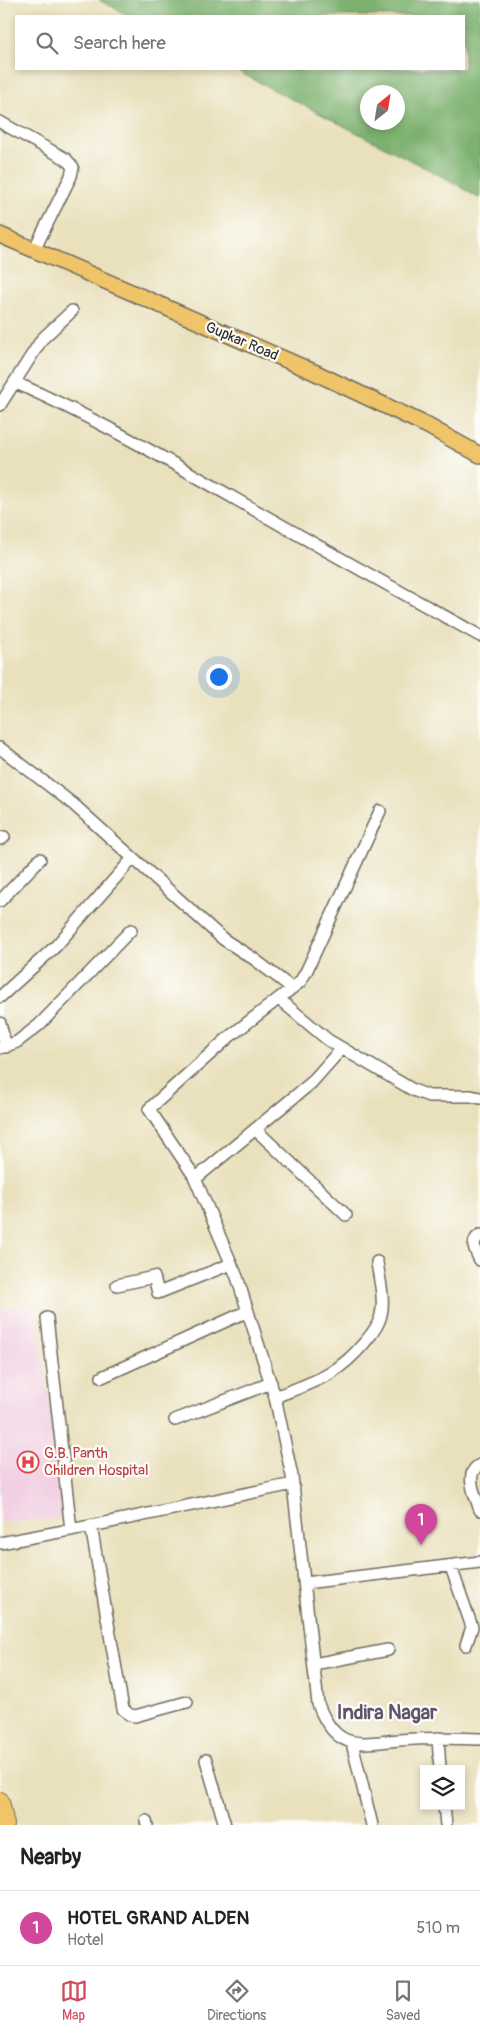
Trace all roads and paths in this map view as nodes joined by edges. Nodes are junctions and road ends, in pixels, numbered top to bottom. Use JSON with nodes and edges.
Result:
{"nodes":[{"id":1,"x":0,"y":122,"type":"edge"},
{"id":2,"x":0,"y":234,"type":"edge"},
{"id":3,"x":34,"y":250,"type":"junction"},
{"id":4,"x":72,"y":311,"type":"dead end"},
{"id":5,"x":8,"y":387,"type":"edge"},
{"id":6,"x":0,"y":405,"type":"edge"},
{"id":7,"x":480,"y":455,"type":"edge"},
{"id":8,"x":480,"y":636,"type":"edge"},
{"id":9,"x":0,"y":748,"type":"edge"},
{"id":10,"x":380,"y":811,"type":"dead end"},
{"id":11,"x":133,"y":858,"type":"junction"},
{"id":12,"x":40,"y":859,"type":"dead end"},
{"id":13,"x":0,"y":901,"type":"edge"},
{"id":14,"x":131,"y":930,"type":"dead end"},
{"id":15,"x":292,"y":988,"type":"junction"},
{"id":16,"x":0,"y":997,"type":"edge"},
{"id":17,"x":279,"y":999,"type":"junction"},
{"id":18,"x":0,"y":1023,"type":"edge"},
{"id":19,"x":3,"y":1047,"type":"edge"},
{"id":20,"x":342,"y":1048,"type":"junction"},
{"id":21,"x":480,"y":1098,"type":"edge"},
{"id":22,"x":255,"y":1129,"type":"junction"},
{"id":23,"x":195,"y":1179,"type":"junction"},
{"id":24,"x":346,"y":1214,"type":"dead end"},
{"id":25,"x":480,"y":1235,"type":"edge"},
{"id":26,"x":480,"y":1260,"type":"edge"},
{"id":27,"x":377,"y":1262,"type":"dead end"},
{"id":28,"x":231,"y":1264,"type":"junction"},
{"id":29,"x":117,"y":1286,"type":"dead end"},
{"id":30,"x":248,"y":1311,"type":"junction"},
{"id":31,"x":47,"y":1318,"type":"dead end"},
{"id":32,"x":102,"y":1377,"type":"dead end"},
{"id":33,"x":270,"y":1383,"type":"junction"},
{"id":34,"x":275,"y":1397,"type":"junction"},
{"id":35,"x":175,"y":1420,"type":"dead end"},
{"id":36,"x":480,"y":1465,"type":"edge"},
{"id":37,"x":293,"y":1484,"type":"junction"},
{"id":38,"x":480,"y":1510,"type":"edge"},
{"id":39,"x":91,"y":1526,"type":"junction"},
{"id":40,"x":71,"y":1530,"type":"junction"},
{"id":41,"x":0,"y":1543,"type":"edge"},
{"id":42,"x":480,"y":1562,"type":"edge"},
{"id":43,"x":451,"y":1567,"type":"junction"},
{"id":44,"x":305,"y":1583,"type":"junction"},
{"id":45,"x":466,"y":1645,"type":"dead end"},
{"id":46,"x":388,"y":1650,"type":"dead end"},
{"id":47,"x":314,"y":1664,"type":"junction"},
{"id":48,"x":187,"y":1702,"type":"dead end"},
{"id":49,"x":438,"y":1738,"type":"junction"},
{"id":50,"x":480,"y":1739,"type":"edge"},
{"id":51,"x":352,"y":1742,"type":"junction"},
{"id":52,"x":206,"y":1760,"type":"dead end"},
{"id":53,"x":440,"y":1765,"type":"edge"},
{"id":54,"x":0,"y":1802,"type":"edge"},
{"id":55,"x":444,"y":1810,"type":"edge"},
{"id":56,"x":5,"y":1825,"type":"edge"},
{"id":57,"x":225,"y":1825,"type":"edge"},
{"id":58,"x":372,"y":1825,"type":"edge"},
{"id":59,"x":446,"y":1825,"type":"edge"}],
"edges":[{"from":1,"to":3,"type":"street"},
{"from":2,"to":3,"type":"main road","name":"Gupkar Road"},
{"from":3,"to":7,"type":"main road","name":"Gupkar Road"},
{"from":4,"to":5,"type":"street"},
{"from":5,"to":6,"type":"street"},
{"from":5,"to":8,"type":"street"},
{"from":9,"to":11,"type":"street"},
{"from":10,"to":15,"type":"street"},
{"from":11,"to":15,"type":"street"},
{"from":11,"to":16,"type":"street"},
{"from":12,"to":13,"type":"street"},
{"from":14,"to":19,"type":"street"},
{"from":15,"to":17,"type":"street"},
{"from":17,"to":20,"type":"street"},
{"from":17,"to":23,"type":"street"},
{"from":18,"to":19,"type":"street"},
{"from":20,"to":21,"type":"street"},
{"from":20,"to":22,"type":"street"},
{"from":22,"to":23,"type":"street"},
{"from":22,"to":24,"type":"street"},
{"from":23,"to":28,"type":"street"},
{"from":25,"to":26,"type":"street"},
{"from":27,"to":34,"type":"street"},
{"from":28,"to":29,"type":"street"},
{"from":28,"to":30,"type":"street"},
{"from":30,"to":32,"type":"street"},
{"from":30,"to":33,"type":"street"},
{"from":31,"to":40,"type":"street"},
{"from":33,"to":34,"type":"street"},
{"from":33,"to":35,"type":"street"},
{"from":34,"to":37,"type":"street"},
{"from":36,"to":38,"type":"street"},
{"from":37,"to":39,"type":"street"},
{"from":37,"to":44,"type":"street"},
{"from":39,"to":40,"type":"street"},
{"from":39,"to":48,"type":"street"},
{"from":40,"to":41,"type":"street"},
{"from":42,"to":43,"type":"street"},
{"from":43,"to":44,"type":"street"},
{"from":43,"to":45,"type":"street"},
{"from":44,"to":47,"type":"street"},
{"from":46,"to":47,"type":"street"},
{"from":47,"to":51,"type":"street"},
{"from":49,"to":50,"type":"street"},
{"from":49,"to":51,"type":"street"},
{"from":49,"to":53,"type":"street"},
{"from":51,"to":58,"type":"street"},
{"from":52,"to":57,"type":"street"},
{"from":54,"to":56,"type":"highway"},
{"from":55,"to":59,"type":"street"}]}
